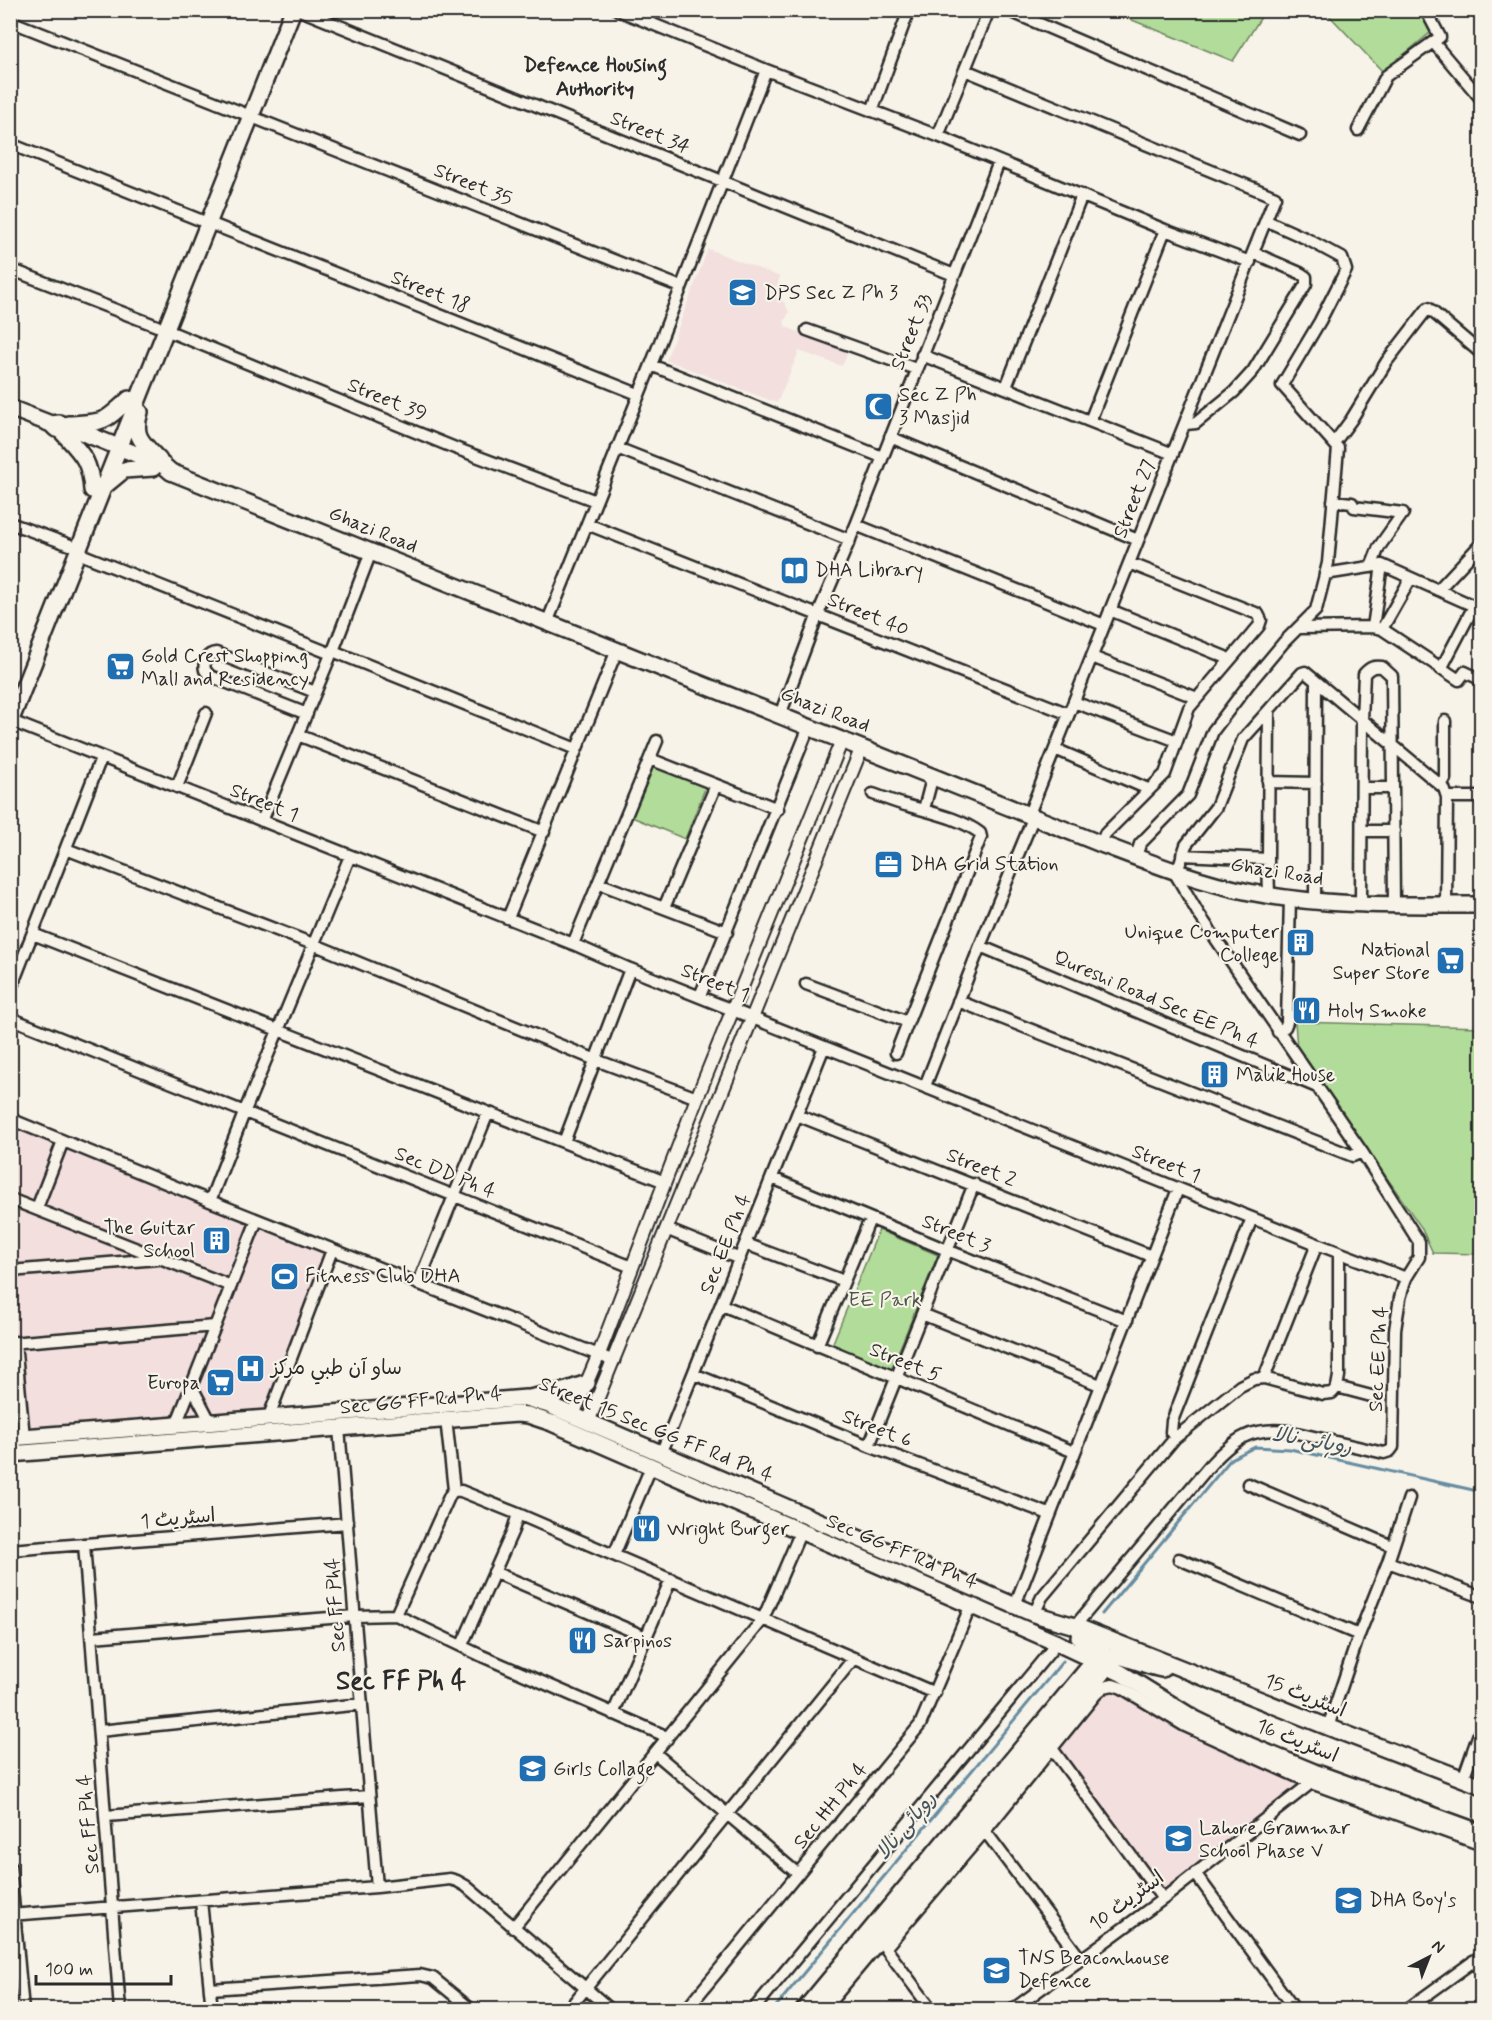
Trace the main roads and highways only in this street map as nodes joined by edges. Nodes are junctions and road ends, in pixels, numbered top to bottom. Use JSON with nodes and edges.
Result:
{"nodes":[{"id":1,"x":283,"y":10,"type":"edge"},
{"id":2,"x":293,"y":10,"type":"edge"},
{"id":3,"x":247,"y":115,"type":"junction"},
{"id":4,"x":134,"y":398,"type":"junction"},
{"id":5,"x":10,"y":408,"type":"edge"},
{"id":6,"x":58,"y":427,"type":"junction"},
{"id":7,"x":113,"y":448,"type":"junction"},
{"id":8,"x":162,"y":468,"type":"junction"},
{"id":9,"x":98,"y":489,"type":"junction"},
{"id":10,"x":74,"y":549,"type":"junction"},
{"id":11,"x":10,"y":697,"type":"edge"},
{"id":12,"x":11,"y":722,"type":"edge"},
{"id":13,"x":1482,"y":905,"type":"edge"},
{"id":14,"x":587,"y":1383,"type":"road end"},
{"id":15,"x":526,"y":1398,"type":"junction"},
{"id":16,"x":216,"y":1428,"type":"junction"},
{"id":17,"x":17,"y":1438,"type":"edge"},
{"id":18,"x":10,"y":1454,"type":"edge"},
{"id":19,"x":1050,"y":1620,"type":"junction"},
{"id":20,"x":1114,"y":1642,"type":"joint"},
{"id":21,"x":1102,"y":1661,"type":"junction"},
{"id":22,"x":1190,"y":1672,"type":"junction"},
{"id":23,"x":1482,"y":1786,"type":"edge"},
{"id":24,"x":1482,"y":1833,"type":"edge"},
{"id":25,"x":804,"y":2010,"type":"edge"},
{"id":26,"x":820,"y":2010,"type":"edge"}],
"edges":[{"from":1,"to":3,"type":"main road"},
{"from":2,"to":3,"type":"main road"},
{"from":3,"to":4,"type":"main road"},
{"from":4,"to":6,"type":"main road"},
{"from":4,"to":7,"type":"main road"},
{"from":4,"to":8,"type":"main road"},
{"from":5,"to":6,"type":"main road","name":"Ghazi Road"},
{"from":6,"to":7,"type":"main road","name":"Ghazi Road"},
{"from":6,"to":9,"type":"main road"},
{"from":7,"to":8,"type":"main road","name":"Ghazi Road"},
{"from":7,"to":9,"type":"main road"},
{"from":8,"to":9,"type":"main road"},
{"from":8,"to":13,"type":"main road","name":"Ghazi Road"},
{"from":9,"to":10,"type":"main road"},
{"from":10,"to":11,"type":"main road"},
{"from":10,"to":12,"type":"main road"},
{"from":14,"to":15,"type":"main road"},
{"from":15,"to":16,"type":"main road","name":"Street 15 Sec GG FF Rd Ph 4"},
{"from":15,"to":19,"type":"main road","name":"Street 15 Sec GG FF Rd Ph 4"},
{"from":16,"to":17,"type":"main road","name":"Street 15 Sec GG FF Rd Ph 4"},
{"from":16,"to":18,"type":"main road","name":"Sec GG FF Rd Ph 4"},
{"from":16,"to":21,"type":"main road","name":"Sec GG FF Rd Ph 4"},
{"from":19,"to":20,"type":"main road","name":"Street 15 Sec GG FF Rd Ph 4"},
{"from":19,"to":21,"type":"main road"},
{"from":20,"to":22,"type":"main road","name":"اسٹریٹ 15"},
{"from":21,"to":22,"type":"main road"},
{"from":21,"to":24,"type":"main road","name":"اسٹریٹ 16"},
{"from":21,"to":25,"type":"main road"},
{"from":21,"to":26,"type":"main road"},
{"from":22,"to":23,"type":"main road","name":"اسٹریٹ 15"}]}
